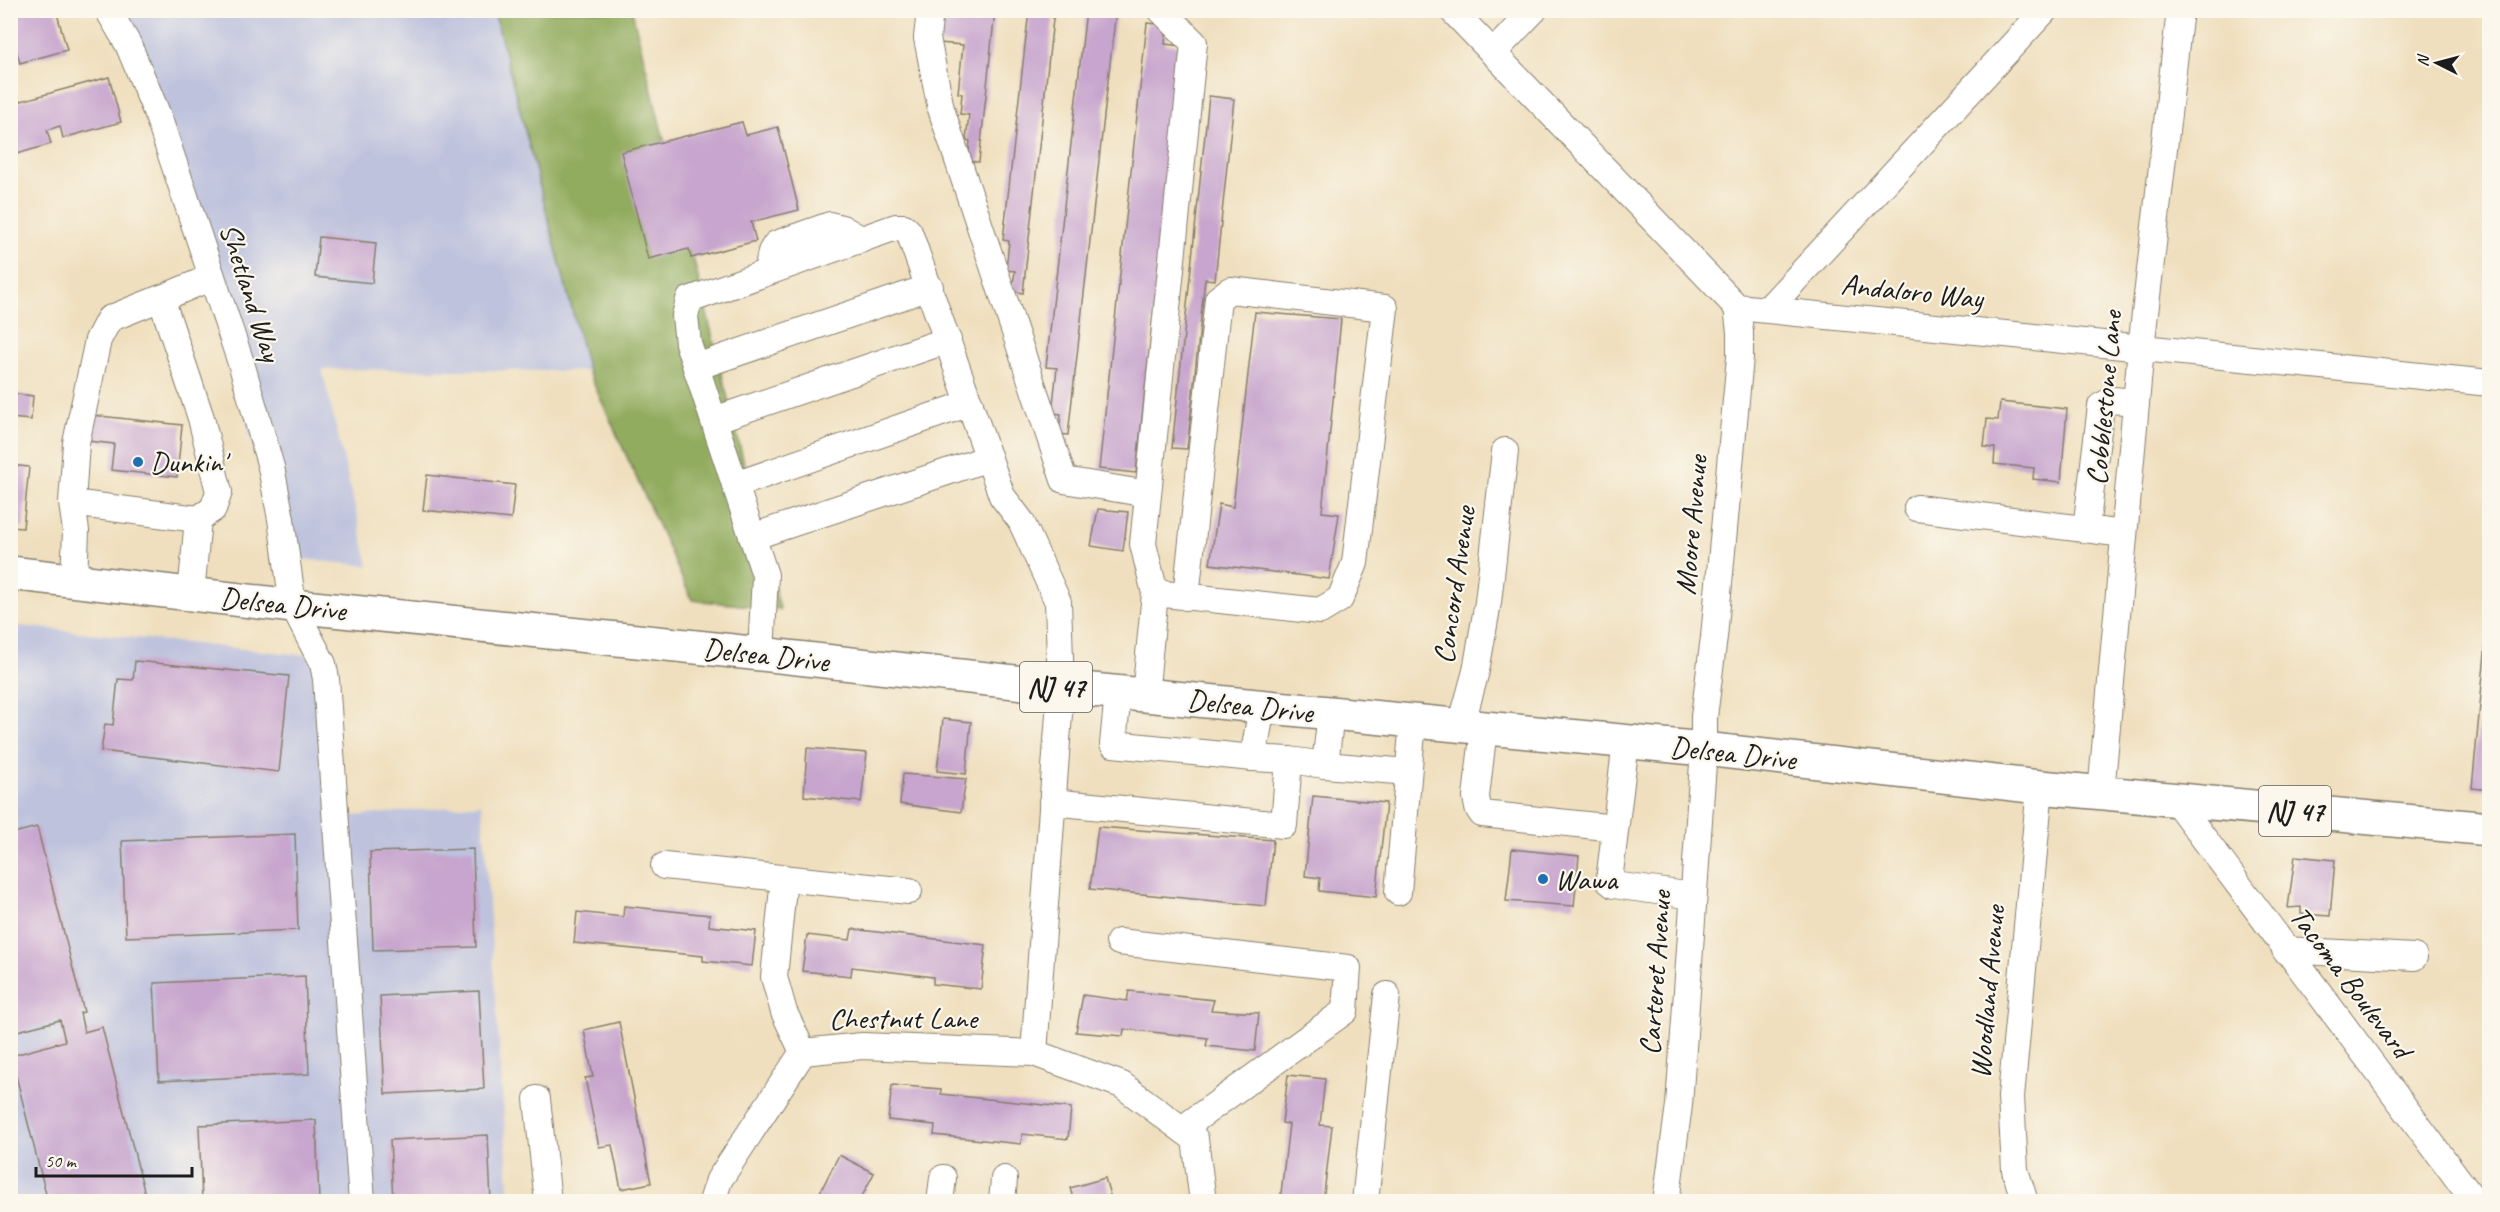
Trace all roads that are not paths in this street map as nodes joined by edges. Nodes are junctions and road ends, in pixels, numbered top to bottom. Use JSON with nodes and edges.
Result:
{"nodes":[{"id":1,"x":108,"y":10,"type":"edge"},
{"id":2,"x":930,"y":10,"type":"edge"},
{"id":3,"x":1161,"y":10,"type":"edge"},
{"id":4,"x":1452,"y":10,"type":"edge"},
{"id":5,"x":1534,"y":10,"type":"edge"},
{"id":6,"x":2045,"y":10,"type":"edge"},
{"id":7,"x":2180,"y":10,"type":"edge"},
{"id":8,"x":1493,"y":52,"type":"junction"},
{"id":9,"x":212,"y":277,"type":"junction"},
{"id":10,"x":930,"y":287,"type":"junction"},
{"id":11,"x":160,"y":299,"type":"junction"},
{"id":12,"x":1737,"y":307,"type":"junction"},
{"id":13,"x":1768,"y":309,"type":"junction"},
{"id":14,"x":948,"y":340,"type":"junction"},
{"id":15,"x":2141,"y":348,"type":"junction"},
{"id":16,"x":696,"y":367,"type":"junction"},
{"id":17,"x":2490,"y":383,"type":"edge"},
{"id":18,"x":2136,"y":402,"type":"junction"},
{"id":19,"x":970,"y":403,"type":"junction"},
{"id":20,"x":714,"y":420,"type":"junction"},
{"id":21,"x":1505,"y":451,"type":"dead end"},
{"id":22,"x":989,"y":458,"type":"junction"},
{"id":23,"x":735,"y":484,"type":"junction"},
{"id":24,"x":1148,"y":494,"type":"junction"},
{"id":25,"x":72,"y":503,"type":"junction"},
{"id":26,"x":1917,"y":508,"type":"dead end"},
{"id":27,"x":198,"y":519,"type":"junction"},
{"id":28,"x":2086,"y":529,"type":"junction"},
{"id":29,"x":2124,"y":534,"type":"junction"},
{"id":30,"x":752,"y":537,"type":"junction"},
{"id":31,"x":10,"y":573,"type":"edge"},
{"id":32,"x":74,"y":580,"type":"junction"},
{"id":33,"x":1155,"y":593,"type":"junction"},
{"id":34,"x":191,"y":594,"type":"junction"},
{"id":35,"x":1186,"y":597,"type":"junction"},
{"id":36,"x":292,"y":606,"type":"junction"},
{"id":37,"x":761,"y":654,"type":"junction"},
{"id":38,"x":1061,"y":687,"type":"junction"},
{"id":39,"x":1131,"y":694,"type":"junction"},
{"id":40,"x":1262,"y":707,"type":"junction"},
{"id":41,"x":1331,"y":713,"type":"junction"},
{"id":42,"x":1413,"y":722,"type":"junction"},
{"id":43,"x":1472,"y":727,"type":"junction"},
{"id":44,"x":1626,"y":742,"type":"junction"},
{"id":45,"x":1704,"y":749,"type":"junction"},
{"id":46,"x":1253,"y":759,"type":"junction"},
{"id":47,"x":1289,"y":760,"type":"junction"},
{"id":48,"x":1325,"y":765,"type":"junction"},
{"id":49,"x":1408,"y":772,"type":"junction"},
{"id":50,"x":2040,"y":787,"type":"junction"},
{"id":51,"x":2101,"y":793,"type":"junction"},
{"id":52,"x":2176,"y":801,"type":"junction"},
{"id":53,"x":1052,"y":802,"type":"junction"},
{"id":54,"x":1615,"y":828,"type":"junction"},
{"id":55,"x":2490,"y":829,"type":"edge"},
{"id":56,"x":664,"y":866,"type":"dead end"},
{"id":57,"x":784,"y":878,"type":"junction"},
{"id":58,"x":909,"y":891,"type":"dead end"},
{"id":59,"x":1398,"y":892,"type":"dead end"},
{"id":60,"x":1693,"y":896,"type":"junction"},
{"id":61,"x":1119,"y":942,"type":"dead end"},
{"id":62,"x":2285,"y":950,"type":"junction"},
{"id":63,"x":2414,"y":957,"type":"dead end"},
{"id":64,"x":1345,"y":1011,"type":"junction"},
{"id":65,"x":803,"y":1052,"type":"junction"},
{"id":66,"x":1034,"y":1053,"type":"junction"},
{"id":67,"x":537,"y":1099,"type":"dead end"},
{"id":68,"x":1182,"y":1129,"type":"junction"},
{"id":69,"x":362,"y":1202,"type":"edge"},
{"id":70,"x":548,"y":1202,"type":"edge"},
{"id":71,"x":712,"y":1202,"type":"edge"},
{"id":72,"x":1203,"y":1202,"type":"edge"},
{"id":73,"x":1365,"y":1202,"type":"edge"},
{"id":74,"x":1666,"y":1202,"type":"edge"},
{"id":75,"x":2025,"y":1202,"type":"edge"},
{"id":76,"x":2475,"y":1202,"type":"edge"}],
"edges":[{"from":1,"to":9,"type":"street","name":"Shetland Way"},
{"from":2,"to":24,"type":"street"},
{"from":3,"to":24,"type":"street"},
{"from":4,"to":8,"type":"street"},
{"from":5,"to":8,"type":"street"},
{"from":6,"to":13,"type":"street"},
{"from":7,"to":15,"type":"street","name":"Cobblestone Lane"},
{"from":8,"to":12,"type":"street"},
{"from":9,"to":11,"type":"street"},
{"from":9,"to":36,"type":"street","name":"Shetland Way"},
{"from":10,"to":14,"type":"street"},
{"from":10,"to":16,"type":"street"},
{"from":10,"to":16,"type":"street"},
{"from":11,"to":25,"type":"street"},
{"from":11,"to":27,"type":"street"},
{"from":12,"to":13,"type":"street","name":"Andaloro Way"},
{"from":12,"to":45,"type":"street","name":"Moore Avenue"},
{"from":13,"to":15,"type":"street","name":"Andaloro Way"},
{"from":14,"to":19,"type":"street"},
{"from":14,"to":20,"type":"street"},
{"from":15,"to":17,"type":"street","name":"Andaloro Way"},
{"from":15,"to":18,"type":"street","name":"Cobblestone Lane"},
{"from":16,"to":20,"type":"street"},
{"from":18,"to":28,"type":"street"},
{"from":18,"to":29,"type":"street","name":"Cobblestone Lane"},
{"from":19,"to":22,"type":"street"},
{"from":19,"to":23,"type":"street"},
{"from":20,"to":23,"type":"street"},
{"from":21,"to":43,"type":"street","name":"Concord Avenue"},
{"from":22,"to":30,"type":"street"},
{"from":22,"to":38,"type":"street"},
{"from":23,"to":30,"type":"street"},
{"from":24,"to":33,"type":"street"},
{"from":25,"to":27,"type":"street"},
{"from":25,"to":32,"type":"street"},
{"from":26,"to":28,"type":"street"},
{"from":27,"to":34,"type":"street"},
{"from":28,"to":29,"type":"street"},
{"from":29,"to":51,"type":"street","name":"Cobblestone Lane"},
{"from":30,"to":37,"type":"street"},
{"from":31,"to":32,"type":"main road","name":"Delsea Drive","number":"NJ 47"},
{"from":32,"to":34,"type":"main road","name":"Delsea Drive","number":"NJ 47"},
{"from":33,"to":35,"type":"street"},
{"from":33,"to":39,"type":"street"},
{"from":34,"to":36,"type":"main road","name":"Delsea Drive","number":"NJ 47"},
{"from":35,"to":35,"type":"street"},
{"from":36,"to":37,"type":"main road","name":"Delsea Drive","number":"NJ 47"},
{"from":36,"to":69,"type":"street"},
{"from":37,"to":38,"type":"main road","name":"Delsea Drive","number":"NJ 47"},
{"from":38,"to":39,"type":"main road","name":"Delsea Drive","number":"NJ 47"},
{"from":38,"to":53,"type":"street"},
{"from":39,"to":40,"type":"main road","name":"Delsea Drive","number":"NJ 47"},
{"from":39,"to":46,"type":"street"},
{"from":40,"to":41,"type":"main road","name":"Delsea Drive","number":"NJ 47"},
{"from":40,"to":46,"type":"street"},
{"from":41,"to":42,"type":"main road","name":"Delsea Drive","number":"NJ 47"},
{"from":41,"to":48,"type":"street"},
{"from":42,"to":43,"type":"main road","name":"Delsea Drive","number":"NJ 47"},
{"from":42,"to":49,"type":"street"},
{"from":43,"to":44,"type":"main road","name":"Delsea Drive","number":"NJ 47"},
{"from":43,"to":54,"type":"street","name":"Concord Avenue"},
{"from":44,"to":45,"type":"main road","name":"Delsea Drive","number":"NJ 47"},
{"from":44,"to":54,"type":"street"},
{"from":45,"to":50,"type":"main road","name":"Delsea Drive","number":"NJ 47"},
{"from":45,"to":60,"type":"street","name":"Carteret Avenue"},
{"from":46,"to":47,"type":"street"},
{"from":47,"to":48,"type":"street"},
{"from":47,"to":53,"type":"street"},
{"from":48,"to":49,"type":"street"},
{"from":49,"to":59,"type":"street"},
{"from":50,"to":51,"type":"main road","name":"Delsea Drive","number":"NJ 47"},
{"from":50,"to":75,"type":"street","name":"Woodland Avenue"},
{"from":51,"to":52,"type":"main road","name":"Delsea Drive","number":"NJ 47"},
{"from":52,"to":55,"type":"main road","name":"Delsea Drive","number":"NJ 47"},
{"from":52,"to":62,"type":"street","name":"Tacoma Boulevard"},
{"from":53,"to":66,"type":"street"},
{"from":54,"to":60,"type":"street"},
{"from":56,"to":57,"type":"street"},
{"from":57,"to":58,"type":"street"},
{"from":57,"to":65,"type":"street"},
{"from":60,"to":74,"type":"street","name":"Carteret Avenue"},
{"from":61,"to":64,"type":"street"},
{"from":62,"to":63,"type":"street"},
{"from":62,"to":76,"type":"street","name":"Tacoma Boulevard"},
{"from":64,"to":68,"type":"street"},
{"from":64,"to":73,"type":"street"},
{"from":65,"to":66,"type":"street","name":"Chestnut Lane"},
{"from":65,"to":71,"type":"street","name":"Chestnut Lane"},
{"from":66,"to":68,"type":"street","name":"Chestnut Lane"},
{"from":67,"to":70,"type":"street"},
{"from":68,"to":72,"type":"street","name":"Chestnut Lane"}]}
